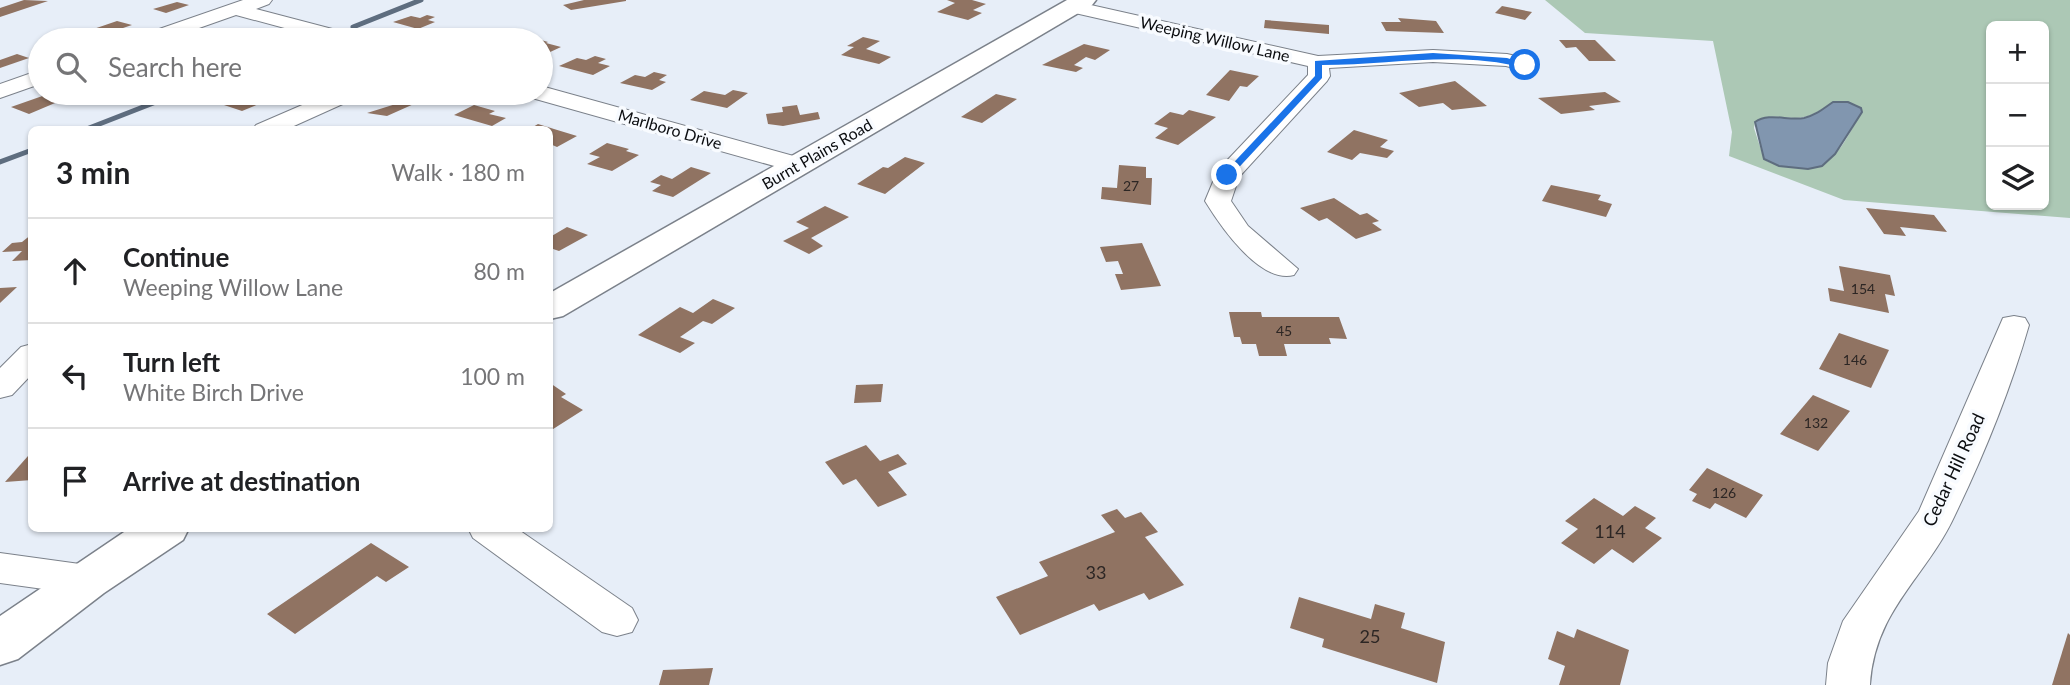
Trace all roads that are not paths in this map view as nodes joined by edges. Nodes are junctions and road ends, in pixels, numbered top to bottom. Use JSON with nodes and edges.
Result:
{"nodes":[{"id":1,"x":262,"y":0,"type":"edge"},
{"id":2,"x":1079,"y":3,"type":"edge"},
{"id":3,"x":235,"y":9,"type":"junction"},
{"id":4,"x":180,"y":28,"type":"edge"},
{"id":5,"x":307,"y":28,"type":"edge"},
{"id":6,"x":1318,"y":62,"type":"junction"},
{"id":7,"x":1525,"y":65,"type":"dead end"},
{"id":8,"x":28,"y":81,"type":"edge"},
{"id":9,"x":0,"y":90,"type":"edge"},
{"id":10,"x":553,"y":97,"type":"edge"},
{"id":11,"x":321,"y":105,"type":"edge"},
{"id":12,"x":273,"y":126,"type":"edge"},
{"id":13,"x":799,"y":165,"type":"junction"},
{"id":14,"x":1284,"y":269,"type":"dead end"},
{"id":15,"x":553,"y":306,"type":"edge"},
{"id":16,"x":2014,"y":325,"type":"dead end"},
{"id":17,"x":28,"y":358,"type":"edge"},
{"id":18,"x":0,"y":388,"type":"edge"},
{"id":19,"x":160,"y":532,"type":"edge"},
{"id":20,"x":492,"y":532,"type":"edge"},
{"id":21,"x":0,"y":568,"type":"edge"},
{"id":22,"x":86,"y":580,"type":"junction"},
{"id":23,"x":617,"y":620,"type":"dead end"},
{"id":24,"x":0,"y":644,"type":"edge"},
{"id":25,"x":1848,"y":685,"type":"edge"}],
"edges":[{"from":1,"to":3,"type":"street"},
{"from":2,"to":6,"type":"street","name":"Weeping Willow Lane"},
{"from":2,"to":13,"type":"main road","name":"Burnt Plains Road"},
{"from":3,"to":4,"type":"street"},
{"from":3,"to":5,"type":"street"},
{"from":6,"to":7,"type":"street","name":"Weeping Willow Lane"},
{"from":6,"to":14,"type":"street"},
{"from":8,"to":9,"type":"street"},
{"from":10,"to":13,"type":"street","name":"Marlboro Drive"},
{"from":11,"to":12,"type":"street"},
{"from":13,"to":15,"type":"main road","name":"Burnt Plains Road"},
{"from":16,"to":25,"type":"street","name":"Cedar Hill Road"},
{"from":17,"to":18,"type":"street"},
{"from":19,"to":22,"type":"main road"},
{"from":20,"to":23,"type":"street"},
{"from":21,"to":22,"type":"street"},
{"from":22,"to":24,"type":"main road"}]}
